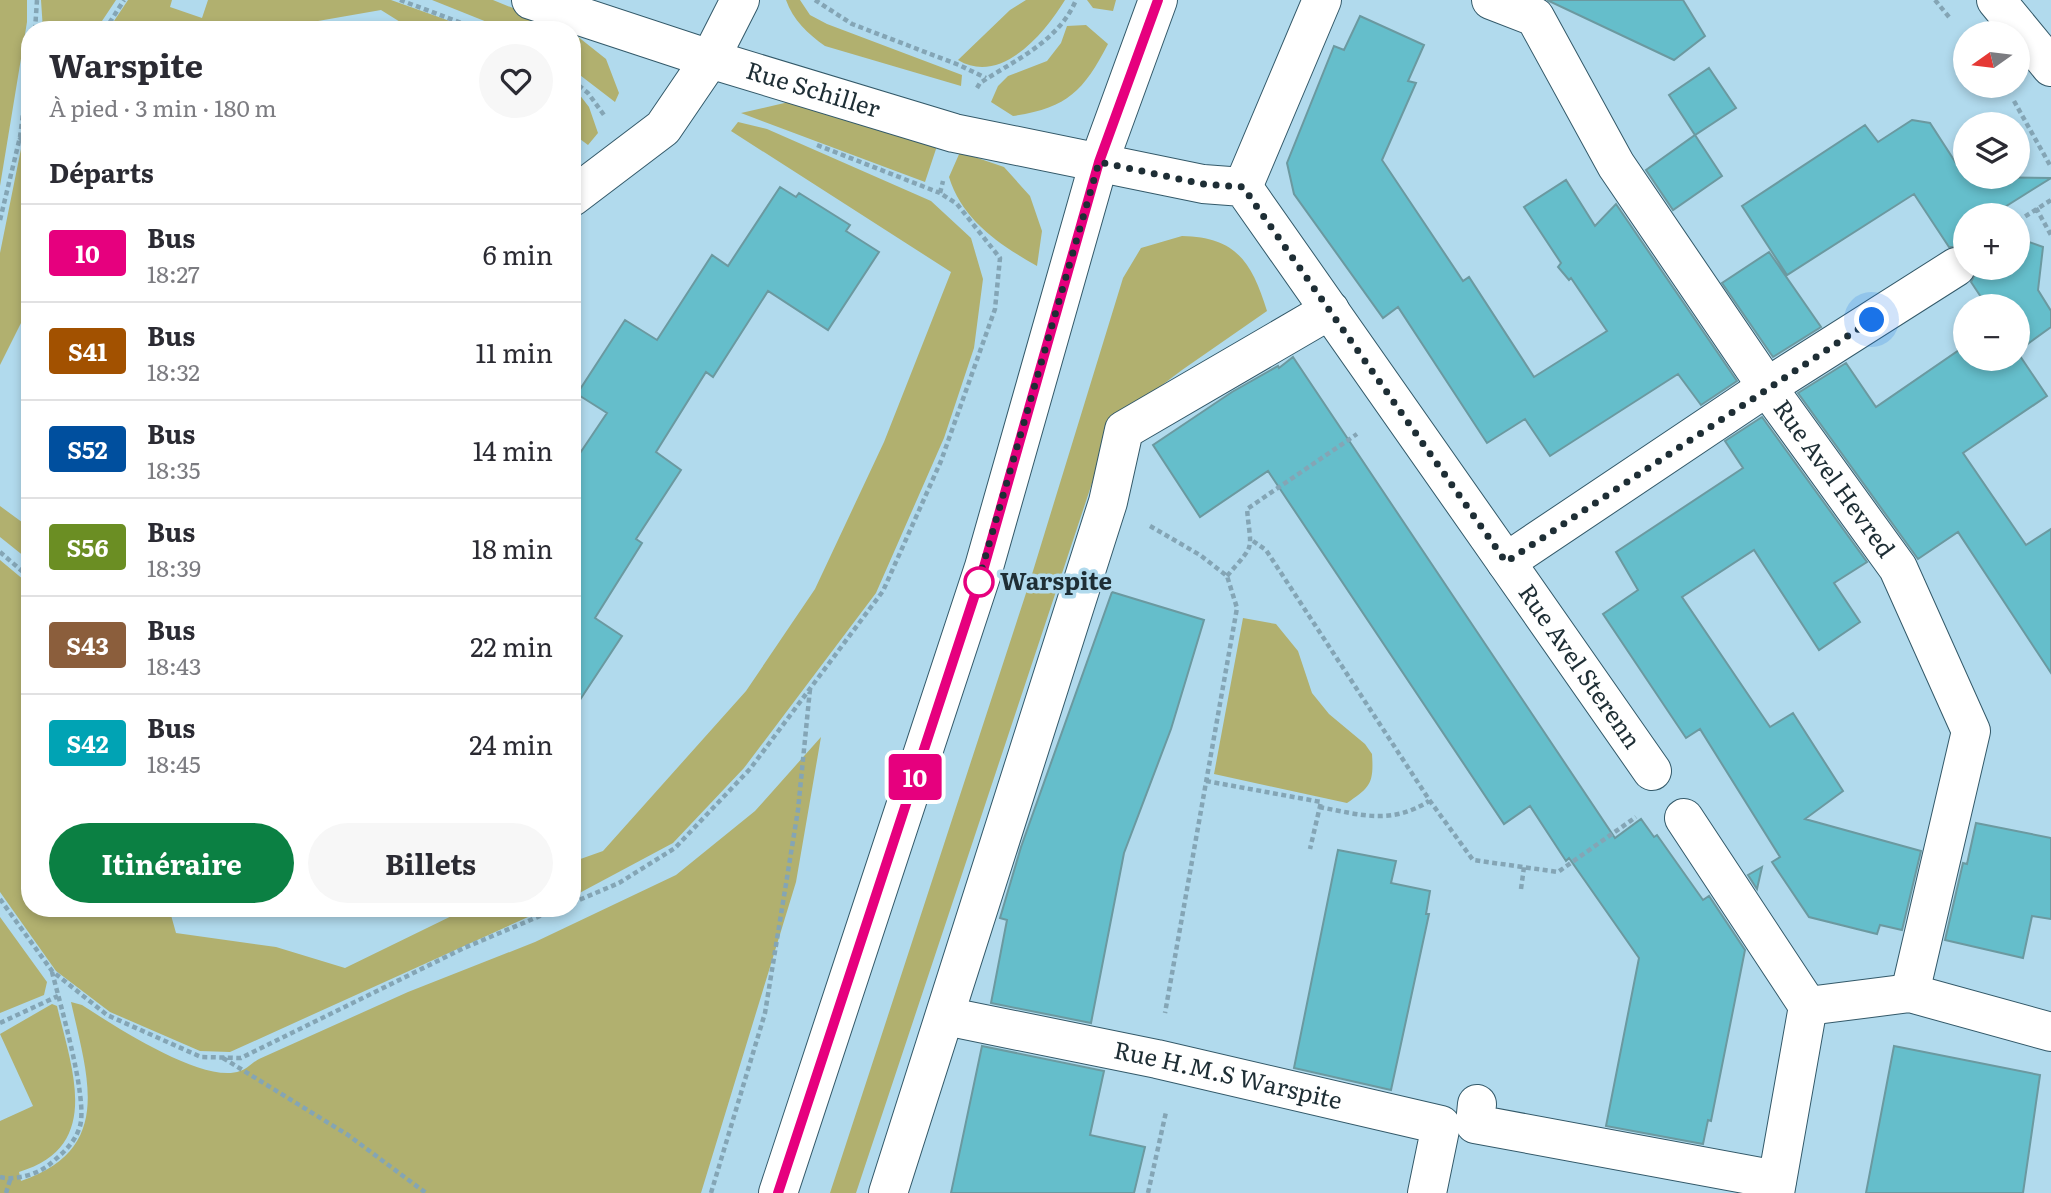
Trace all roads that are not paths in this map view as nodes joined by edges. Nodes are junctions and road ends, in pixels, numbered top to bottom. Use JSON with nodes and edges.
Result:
{"nodes":[{"id":1,"x":531,"y":0,"type":"edge"},
{"id":2,"x":740,"y":0,"type":"edge"},
{"id":3,"x":1158,"y":0,"type":"edge"},
{"id":4,"x":1322,"y":0,"type":"edge"},
{"id":5,"x":1491,"y":0,"type":"edge"},
{"id":6,"x":1997,"y":0,"type":"edge"},
{"id":7,"x":710,"y":59,"type":"junction"},
{"id":8,"x":2051,"y":68,"type":"edge"},
{"id":9,"x":1099,"y":162,"type":"junction"},
{"id":10,"x":1243,"y":187,"type":"junction"},
{"id":11,"x":581,"y":190,"type":"edge"},
{"id":12,"x":1953,"y":269,"type":"edge"},
{"id":13,"x":1330,"y":310,"type":"junction"},
{"id":14,"x":1767,"y":387,"type":"junction"},
{"id":15,"x":1506,"y":562,"type":"junction"},
{"id":16,"x":1651,"y":771,"type":"dead end"},
{"id":17,"x":1684,"y":818,"type":"road end"},
{"id":18,"x":1910,"y":993,"type":"junction"},
{"id":19,"x":1808,"y":1006,"type":"junction"},
{"id":20,"x":946,"y":1016,"type":"junction"},
{"id":21,"x":2051,"y":1032,"type":"edge"},
{"id":22,"x":1477,"y":1104,"type":"dead end"},
{"id":23,"x":1776,"y":1186,"type":"edge"},
{"id":24,"x":778,"y":1193,"type":"edge"},
{"id":25,"x":888,"y":1193,"type":"edge"},
{"id":26,"x":1427,"y":1193,"type":"edge"}],
"edges":[{"from":1,"to":7,"type":"street","name":"Rue Schiller"},
{"from":2,"to":7,"type":"street"},
{"from":3,"to":9,"type":"street"},
{"from":4,"to":10,"type":"street"},
{"from":5,"to":14,"type":"street","name":"Rue Avel Hevred"},
{"from":6,"to":8,"type":"street"},
{"from":7,"to":9,"type":"street","name":"Rue Schiller"},
{"from":7,"to":11,"type":"street"},
{"from":9,"to":10,"type":"street"},
{"from":9,"to":24,"type":"street"},
{"from":10,"to":13,"type":"street","name":"Rue Avel Sterenn"},
{"from":12,"to":14,"type":"street","name":"Rue Avel Sterenn"},
{"from":13,"to":15,"type":"street","name":"Rue Avel Sterenn"},
{"from":13,"to":20,"type":"street"},
{"from":14,"to":15,"type":"street","name":"Rue Avel Sterenn"},
{"from":14,"to":18,"type":"street","name":"Rue Avel Hevred"},
{"from":15,"to":16,"type":"street","name":"Rue Avel Sterenn"},
{"from":17,"to":19,"type":"street"},
{"from":18,"to":19,"type":"street"},
{"from":18,"to":21,"type":"street"},
{"from":19,"to":23,"type":"street"},
{"from":20,"to":25,"type":"street"},
{"from":20,"to":26,"type":"street","name":"Rue H.M.S Warspite"},
{"from":22,"to":23,"type":"street"}]}
